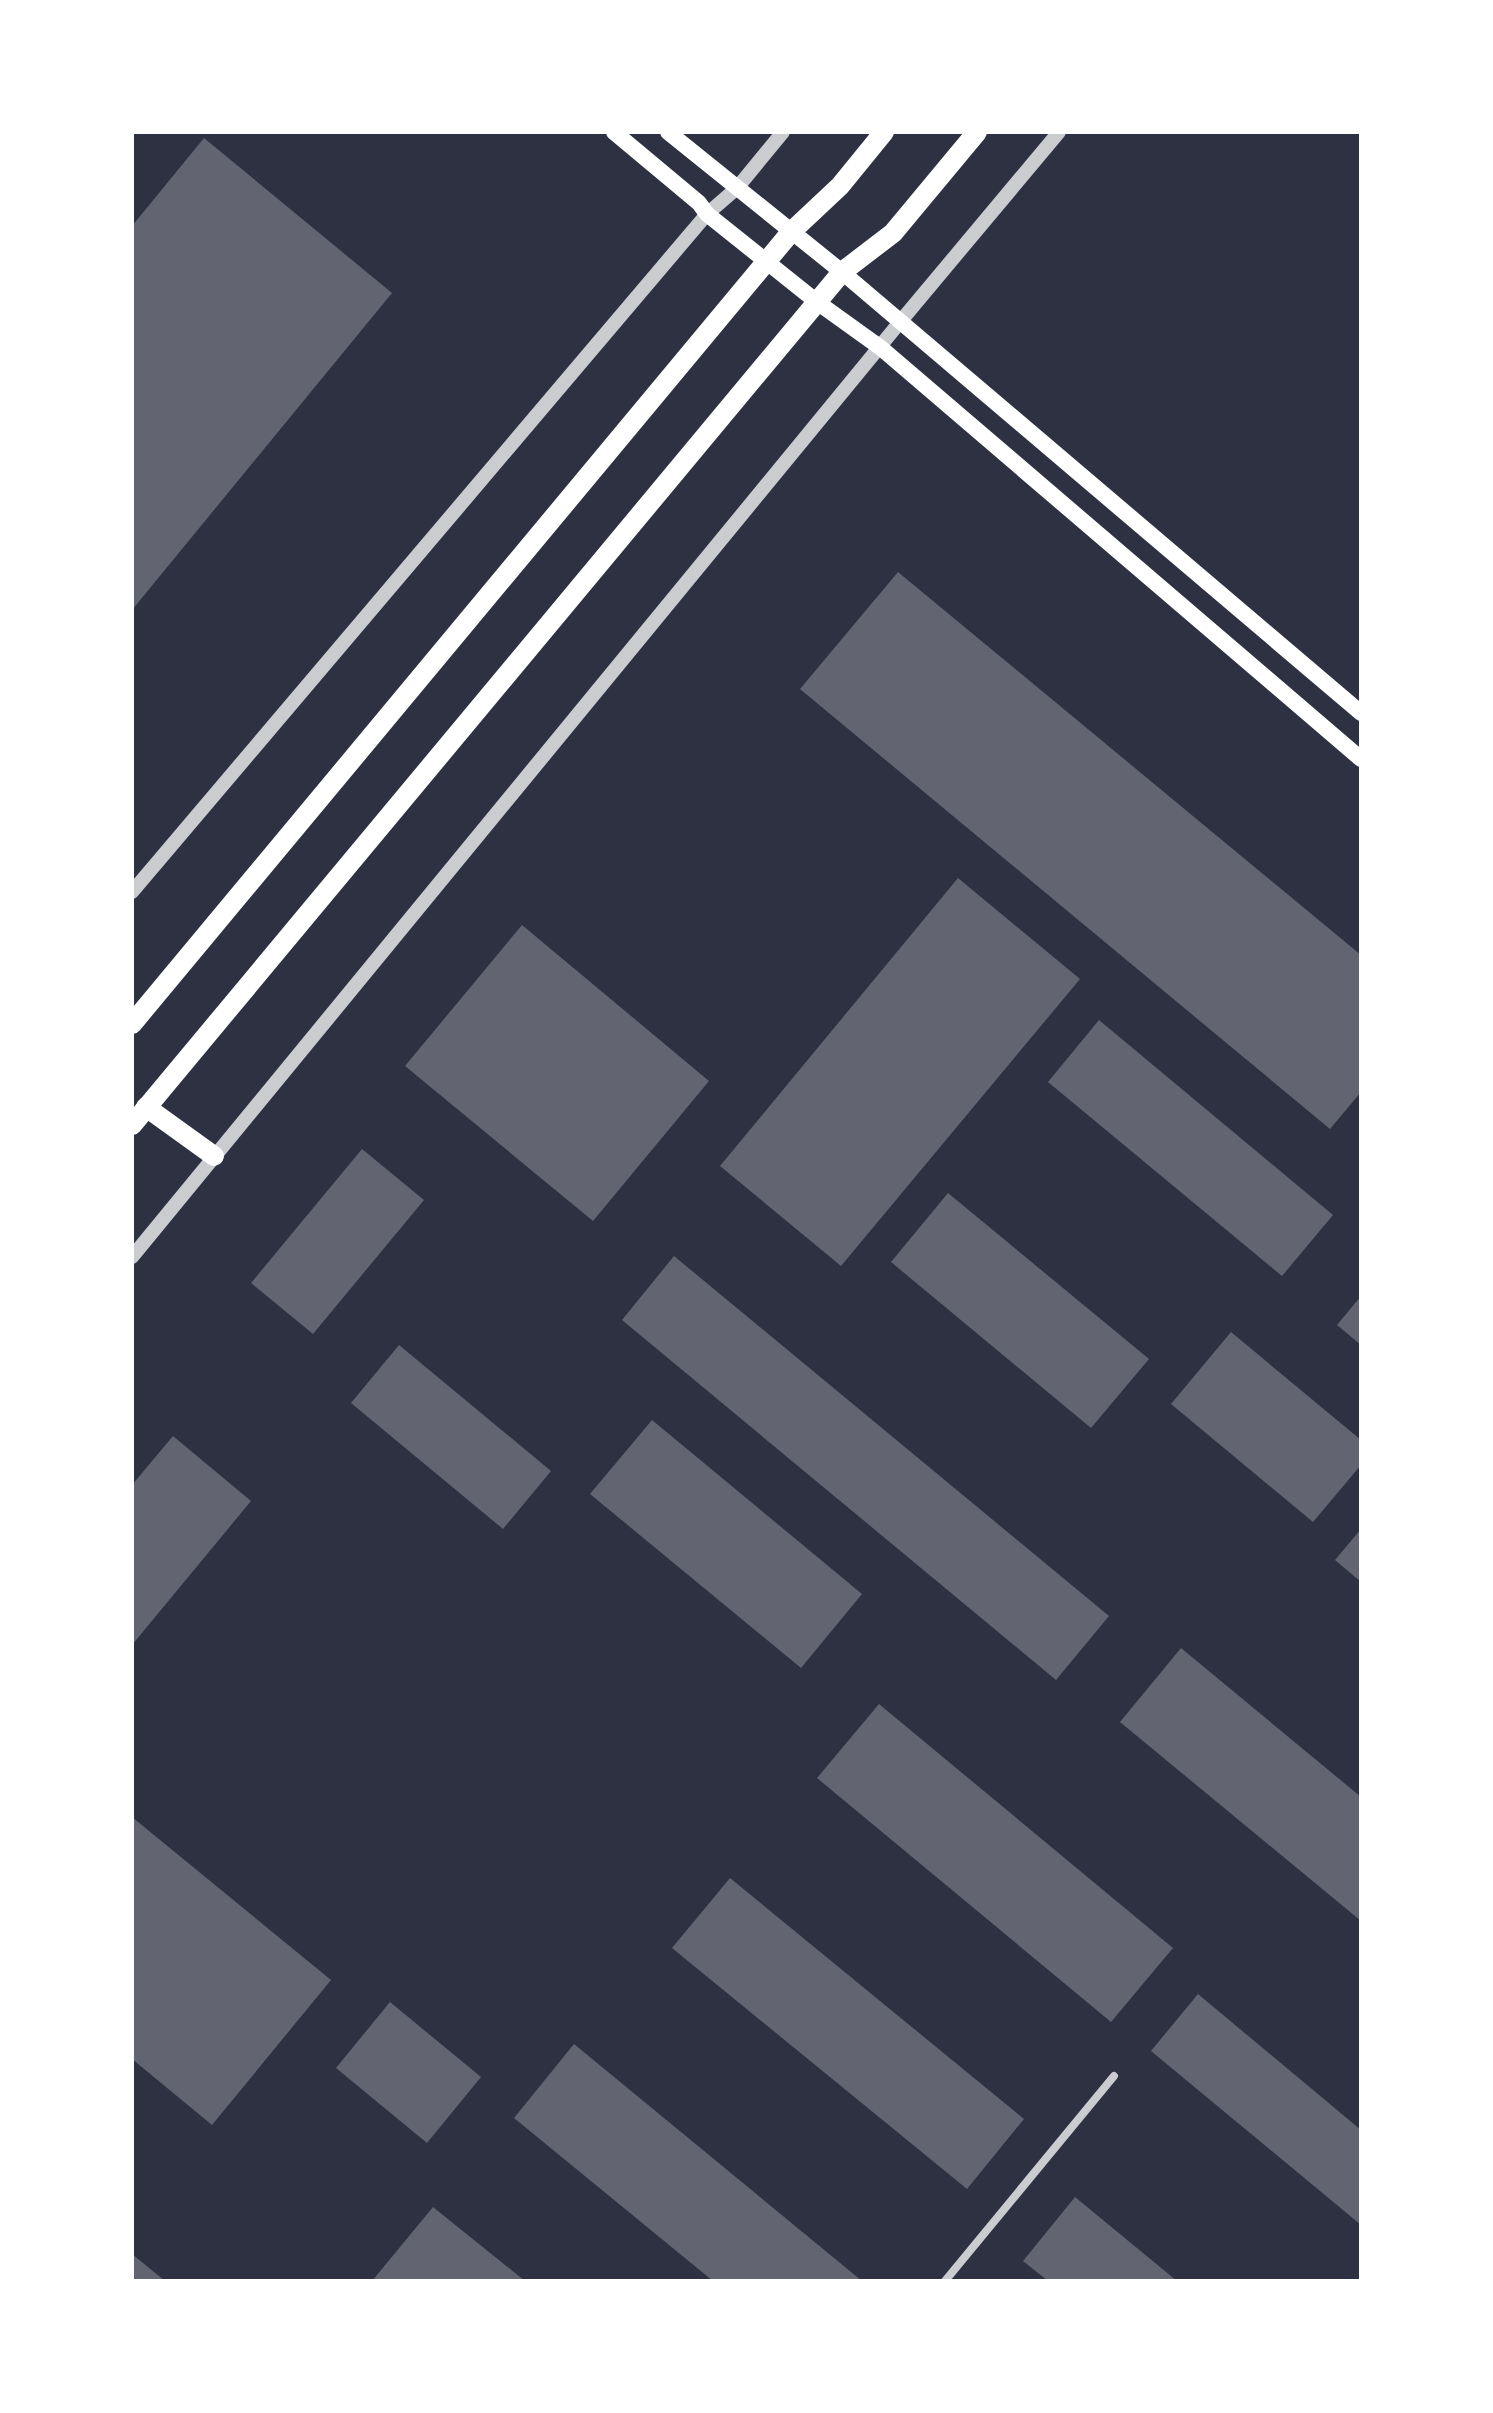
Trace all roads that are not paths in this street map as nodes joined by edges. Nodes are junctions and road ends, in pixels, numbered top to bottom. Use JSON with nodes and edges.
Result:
{"nodes":[{"id":1,"x":614,"y":132,"type":"edge"},
{"id":2,"x":668,"y":132,"type":"edge"},
{"id":3,"x":783,"y":132,"type":"edge"},
{"id":4,"x":884,"y":132,"type":"edge"},
{"id":5,"x":977,"y":132,"type":"edge"},
{"id":6,"x":1059,"y":132,"type":"edge"},
{"id":7,"x":737,"y":188,"type":"junction"},
{"id":8,"x":707,"y":214,"type":"junction"},
{"id":9,"x":791,"y":232,"type":"junction"},
{"id":10,"x":767,"y":261,"type":"junction"},
{"id":11,"x":842,"y":272,"type":"junction"},
{"id":12,"x":817,"y":302,"type":"junction"},
{"id":13,"x":900,"y":322,"type":"junction"},
{"id":14,"x":881,"y":348,"type":"junction"},
{"id":15,"x":1361,"y":713,"type":"edge"},
{"id":16,"x":1361,"y":759,"type":"edge"},
{"id":17,"x":132,"y":892,"type":"edge"},
{"id":18,"x":132,"y":1024,"type":"edge"},
{"id":19,"x":146,"y":1107,"type":"junction"},
{"id":20,"x":132,"y":1125,"type":"edge"},
{"id":21,"x":214,"y":1156,"type":"junction"},
{"id":22,"x":132,"y":1257,"type":"edge"},
{"id":23,"x":1114,"y":2076,"type":"dead end"},
{"id":24,"x":945,"y":2281,"type":"edge"}],
"edges":[{"from":1,"to":8,"type":"main road"},
{"from":2,"to":7,"type":"main road"},
{"from":3,"to":7,"type":"street"},
{"from":4,"to":9,"type":"main road"},
{"from":5,"to":11,"type":"main road"},
{"from":6,"to":13,"type":"street"},
{"from":7,"to":8,"type":"street"},
{"from":7,"to":9,"type":"main road"},
{"from":8,"to":10,"type":"main road"},
{"from":8,"to":17,"type":"street"},
{"from":9,"to":10,"type":"main road"},
{"from":9,"to":11,"type":"main road"},
{"from":10,"to":12,"type":"main road"},
{"from":10,"to":18,"type":"main road"},
{"from":11,"to":12,"type":"main road"},
{"from":11,"to":13,"type":"main road"},
{"from":12,"to":14,"type":"main road"},
{"from":12,"to":19,"type":"main road"},
{"from":13,"to":14,"type":"street"},
{"from":13,"to":15,"type":"main road"},
{"from":14,"to":16,"type":"main road"},
{"from":14,"to":21,"type":"street"},
{"from":19,"to":20,"type":"main road"},
{"from":19,"to":21,"type":"main road"},
{"from":21,"to":22,"type":"street"},
{"from":23,"to":24,"type":"street"}]}
